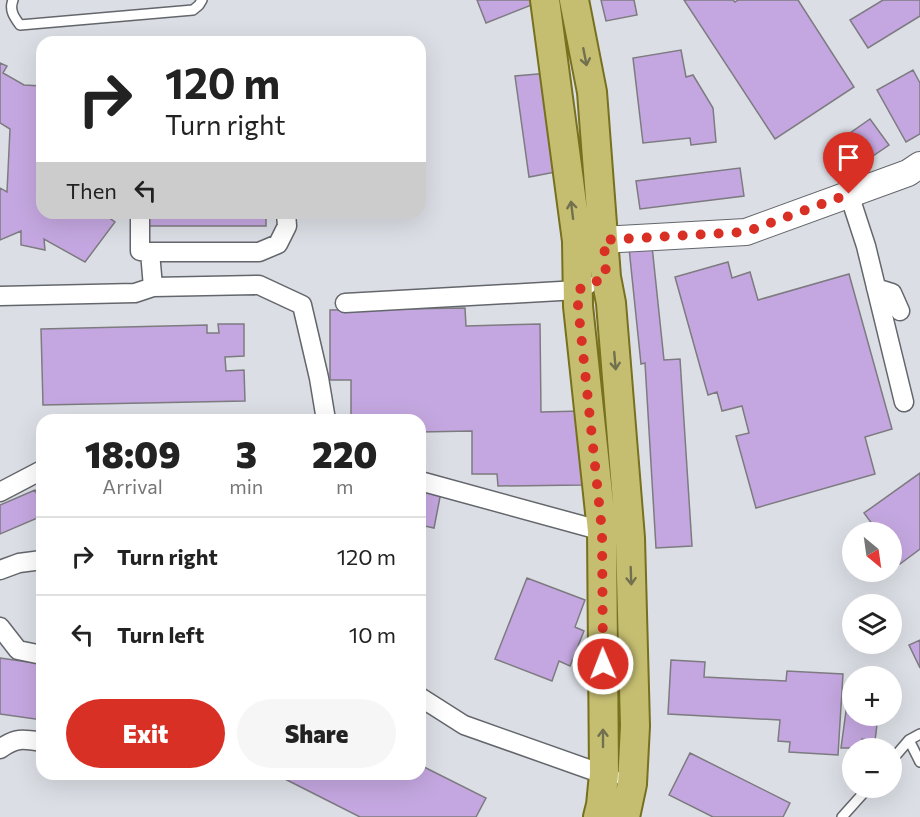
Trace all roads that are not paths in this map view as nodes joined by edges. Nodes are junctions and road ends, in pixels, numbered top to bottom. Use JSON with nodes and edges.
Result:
{"nodes":[{"id":1,"x":13,"y":0,"type":"edge"},
{"id":2,"x":202,"y":0,"type":"edge"},
{"id":3,"x":545,"y":0,"type":"edge"},
{"id":4,"x":574,"y":0,"type":"edge"},
{"id":5,"x":920,"y":165,"type":"edge"},
{"id":6,"x":849,"y":194,"type":"junction"},
{"id":7,"x":141,"y":219,"type":"edge"},
{"id":8,"x":286,"y":219,"type":"edge"},
{"id":9,"x":590,"y":240,"type":"junction"},
{"id":10,"x":150,"y":252,"type":"junction"},
{"id":11,"x":259,"y":252,"type":"junction"},
{"id":12,"x":606,"y":277,"type":"junction"},
{"id":13,"x":259,"y":285,"type":"junction"},
{"id":14,"x":153,"y":287,"type":"junction"},
{"id":15,"x":876,"y":288,"type":"junction"},
{"id":16,"x":0,"y":296,"type":"edge"},
{"id":17,"x":578,"y":298,"type":"junction"},
{"id":18,"x":345,"y":303,"type":"dead end"},
{"id":19,"x":900,"y":311,"type":"dead end"},
{"id":20,"x":904,"y":402,"type":"dead end"},
{"id":21,"x":325,"y":414,"type":"edge"},
{"id":22,"x":36,"y":473,"type":"edge"},
{"id":23,"x":426,"y":483,"type":"edge"},
{"id":24,"x":0,"y":492,"type":"edge"},
{"id":25,"x":602,"y":531,"type":"junction"},
{"id":26,"x":630,"y":538,"type":"junction"},
{"id":27,"x":36,"y":561,"type":"edge"},
{"id":28,"x":0,"y":570,"type":"edge"},
{"id":29,"x":0,"y":627,"type":"edge"},
{"id":30,"x":36,"y":654,"type":"edge"},
{"id":31,"x":426,"y":702,"type":"edge"},
{"id":32,"x":920,"y":734,"type":"edge"},
{"id":33,"x":909,"y":740,"type":"junction"},
{"id":34,"x":36,"y":741,"type":"edge"},
{"id":35,"x":902,"y":748,"type":"edge"},
{"id":36,"x":0,"y":749,"type":"edge"},
{"id":37,"x":920,"y":762,"type":"edge"},
{"id":38,"x":604,"y":774,"type":"junction"},
{"id":39,"x":632,"y":784,"type":"junction"},
{"id":40,"x":859,"y":798,"type":"edge"},
{"id":41,"x":598,"y":817,"type":"edge"},
{"id":42,"x":625,"y":817,"type":"edge"},
{"id":43,"x":842,"y":817,"type":"edge"}],
"edges":[{"from":1,"to":2,"type":"lane"},
{"from":9,"to":3,"type":"main road","one_way":true},
{"from":4,"to":9,"type":"main road","one_way":true},
{"from":5,"to":6,"type":"street"},
{"from":6,"to":9,"type":"street"},
{"from":6,"to":15,"type":"street"},
{"from":7,"to":10,"type":"street"},
{"from":8,"to":11,"type":"street"},
{"from":9,"to":12,"type":"main road"},
{"from":9,"to":17,"type":"main road"},
{"from":10,"to":11,"type":"street"},
{"from":10,"to":14,"type":"street"},
{"from":11,"to":13,"type":"street"},
{"from":12,"to":17,"type":"street"},
{"from":12,"to":26,"type":"main road","one_way":true},
{"from":13,"to":14,"type":"street"},
{"from":13,"to":21,"type":"street"},
{"from":14,"to":16,"type":"street"},
{"from":15,"to":19,"type":"street"},
{"from":15,"to":20,"type":"street"},
{"from":17,"to":18,"type":"street"},
{"from":17,"to":25,"type":"main road"},
{"from":22,"to":24,"type":"street"},
{"from":23,"to":25,"type":"street"},
{"from":25,"to":26,"type":"street"},
{"from":38,"to":25,"type":"main road","one_way":true},
{"from":26,"to":39,"type":"main road","one_way":true},
{"from":27,"to":28,"type":"street"},
{"from":29,"to":30,"type":"street"},
{"from":31,"to":38,"type":"street"},
{"from":32,"to":33,"type":"lane"},
{"from":33,"to":35,"type":"lane"},
{"from":33,"to":37,"type":"lane"},
{"from":34,"to":36,"type":"street"},
{"from":38,"to":39,"type":"street"},
{"from":38,"to":41,"type":"main road"},
{"from":39,"to":42,"type":"main road"},
{"from":40,"to":43,"type":"lane"}]}
